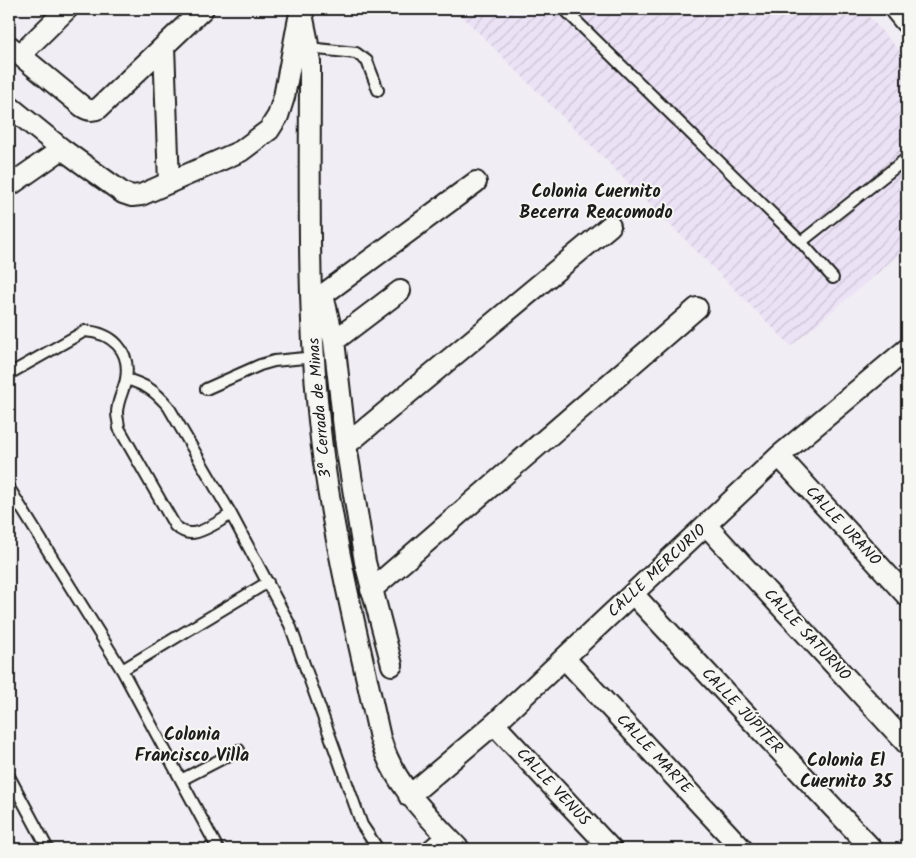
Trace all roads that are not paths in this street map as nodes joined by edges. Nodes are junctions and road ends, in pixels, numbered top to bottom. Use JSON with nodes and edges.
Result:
{"nodes":[{"id":1,"x":67,"y":9,"type":"edge"},
{"id":2,"x":203,"y":9,"type":"edge"},
{"id":3,"x":301,"y":9,"type":"edge"},
{"id":4,"x":564,"y":9,"type":"edge"},
{"id":5,"x":898,"y":9,"type":"edge"},
{"id":6,"x":907,"y":20,"type":"edge"},
{"id":7,"x":164,"y":46,"type":"junction"},
{"id":8,"x":308,"y":48,"type":"junction"},
{"id":9,"x":14,"y":51,"type":"edge"},
{"id":10,"x":378,"y":90,"type":"dead end"},
{"id":11,"x":9,"y":106,"type":"edge"},
{"id":12,"x":62,"y":149,"type":"junction"},
{"id":13,"x":907,"y":158,"type":"edge"},
{"id":14,"x":476,"y":182,"type":"dead end"},
{"id":15,"x":169,"y":183,"type":"junction"},
{"id":16,"x":9,"y":186,"type":"edge"},
{"id":17,"x":610,"y":226,"type":"dead end"},
{"id":18,"x":801,"y":242,"type":"junction"},
{"id":19,"x":832,"y":278,"type":"dead end"},
{"id":20,"x":400,"y":291,"type":"dead end"},
{"id":21,"x":317,"y":299,"type":"junction"},
{"id":22,"x":697,"y":308,"type":"dead end"},
{"id":23,"x":334,"y":341,"type":"junction"},
{"id":24,"x":907,"y":349,"type":"edge"},
{"id":25,"x":315,"y":357,"type":"junction"},
{"id":26,"x":9,"y":374,"type":"edge"},
{"id":27,"x":126,"y":379,"type":"junction"},
{"id":28,"x":206,"y":389,"type":"dead end"},
{"id":29,"x":346,"y":445,"type":"junction"},
{"id":30,"x":779,"y":456,"type":"junction"},
{"id":31,"x":9,"y":488,"type":"edge"},
{"id":32,"x":231,"y":514,"type":"junction"},
{"id":33,"x":706,"y":526,"type":"junction"},
{"id":34,"x":268,"y":582,"type":"junction"},
{"id":35,"x":371,"y":590,"type":"junction"},
{"id":36,"x":633,"y":594,"type":"junction"},
{"id":37,"x":907,"y":596,"type":"edge"},
{"id":38,"x":565,"y":659,"type":"junction"},
{"id":39,"x":392,"y":665,"type":"dead end"},
{"id":40,"x":122,"y":670,"type":"junction"},
{"id":41,"x":494,"y":724,"type":"junction"},
{"id":42,"x":907,"y":744,"type":"edge"},
{"id":43,"x":238,"y":750,"type":"dead end"},
{"id":44,"x":9,"y":776,"type":"edge"},
{"id":45,"x":180,"y":780,"type":"junction"},
{"id":46,"x":409,"y":796,"type":"junction"},
{"id":47,"x":444,"y":833,"type":"junction"},
{"id":48,"x":48,"y":849,"type":"edge"},
{"id":49,"x":218,"y":849,"type":"edge"},
{"id":50,"x":378,"y":849,"type":"edge"},
{"id":51,"x":425,"y":849,"type":"edge"},
{"id":52,"x":459,"y":849,"type":"edge"},
{"id":53,"x":611,"y":849,"type":"edge"},
{"id":54,"x":742,"y":849,"type":"edge"},
{"id":55,"x":872,"y":849,"type":"edge"}],
"edges":[{"from":1,"to":9,"type":"street"},
{"from":2,"to":7,"type":"street"},
{"from":3,"to":8,"type":"street","name":"3ª Cerrada de Minas"},
{"from":3,"to":15,"type":"street"},
{"from":4,"to":18,"type":"lane"},
{"from":5,"to":6,"type":"street"},
{"from":7,"to":9,"type":"street"},
{"from":7,"to":15,"type":"street"},
{"from":8,"to":10,"type":"lane"},
{"from":8,"to":21,"type":"street","name":"3ª Cerrada de Minas"},
{"from":11,"to":12,"type":"street"},
{"from":12,"to":15,"type":"street"},
{"from":12,"to":16,"type":"street"},
{"from":13,"to":18,"type":"lane"},
{"from":14,"to":21,"type":"street"},
{"from":17,"to":29,"type":"street"},
{"from":18,"to":19,"type":"lane"},
{"from":20,"to":23,"type":"street"},
{"from":21,"to":23,"type":"street"},
{"from":21,"to":25,"type":"street","name":"3ª Cerrada de Minas"},
{"from":22,"to":35,"type":"street"},
{"from":23,"to":29,"type":"street"},
{"from":24,"to":30,"type":"street","name":"CALLE MERCURIO"},
{"from":25,"to":28,"type":"lane"},
{"from":25,"to":46,"type":"street","name":"3ª Cerrada de Minas"},
{"from":26,"to":27,"type":"lane"},
{"from":27,"to":32,"type":"lane"},
{"from":27,"to":32,"type":"lane"},
{"from":29,"to":35,"type":"street"},
{"from":30,"to":33,"type":"street","name":"CALLE MERCURIO"},
{"from":30,"to":37,"type":"street","name":"CALLE URANO"},
{"from":31,"to":40,"type":"lane"},
{"from":32,"to":34,"type":"lane"},
{"from":33,"to":36,"type":"street","name":"CALLE MERCURIO"},
{"from":33,"to":42,"type":"street","name":"CALLE SATURNO"},
{"from":34,"to":40,"type":"lane"},
{"from":34,"to":50,"type":"lane"},
{"from":35,"to":39,"type":"street"},
{"from":36,"to":38,"type":"street","name":"CALLE MERCURIO"},
{"from":36,"to":55,"type":"street","name":"CALLE JÚPITER"},
{"from":38,"to":41,"type":"street","name":"CALLE MERCURIO"},
{"from":38,"to":54,"type":"street","name":"CALLE MARTE"},
{"from":40,"to":45,"type":"lane"},
{"from":41,"to":46,"type":"street","name":"CALLE MERCURIO"},
{"from":41,"to":53,"type":"street","name":"CALLE VENUS"},
{"from":43,"to":45,"type":"lane"},
{"from":44,"to":48,"type":"lane"},
{"from":45,"to":49,"type":"lane"},
{"from":46,"to":47,"type":"street","name":"3ª Cerrada de Minas"},
{"from":47,"to":51,"type":"lane"},
{"from":47,"to":52,"type":"street","name":"3ª Cerrada de Minas"}]}
